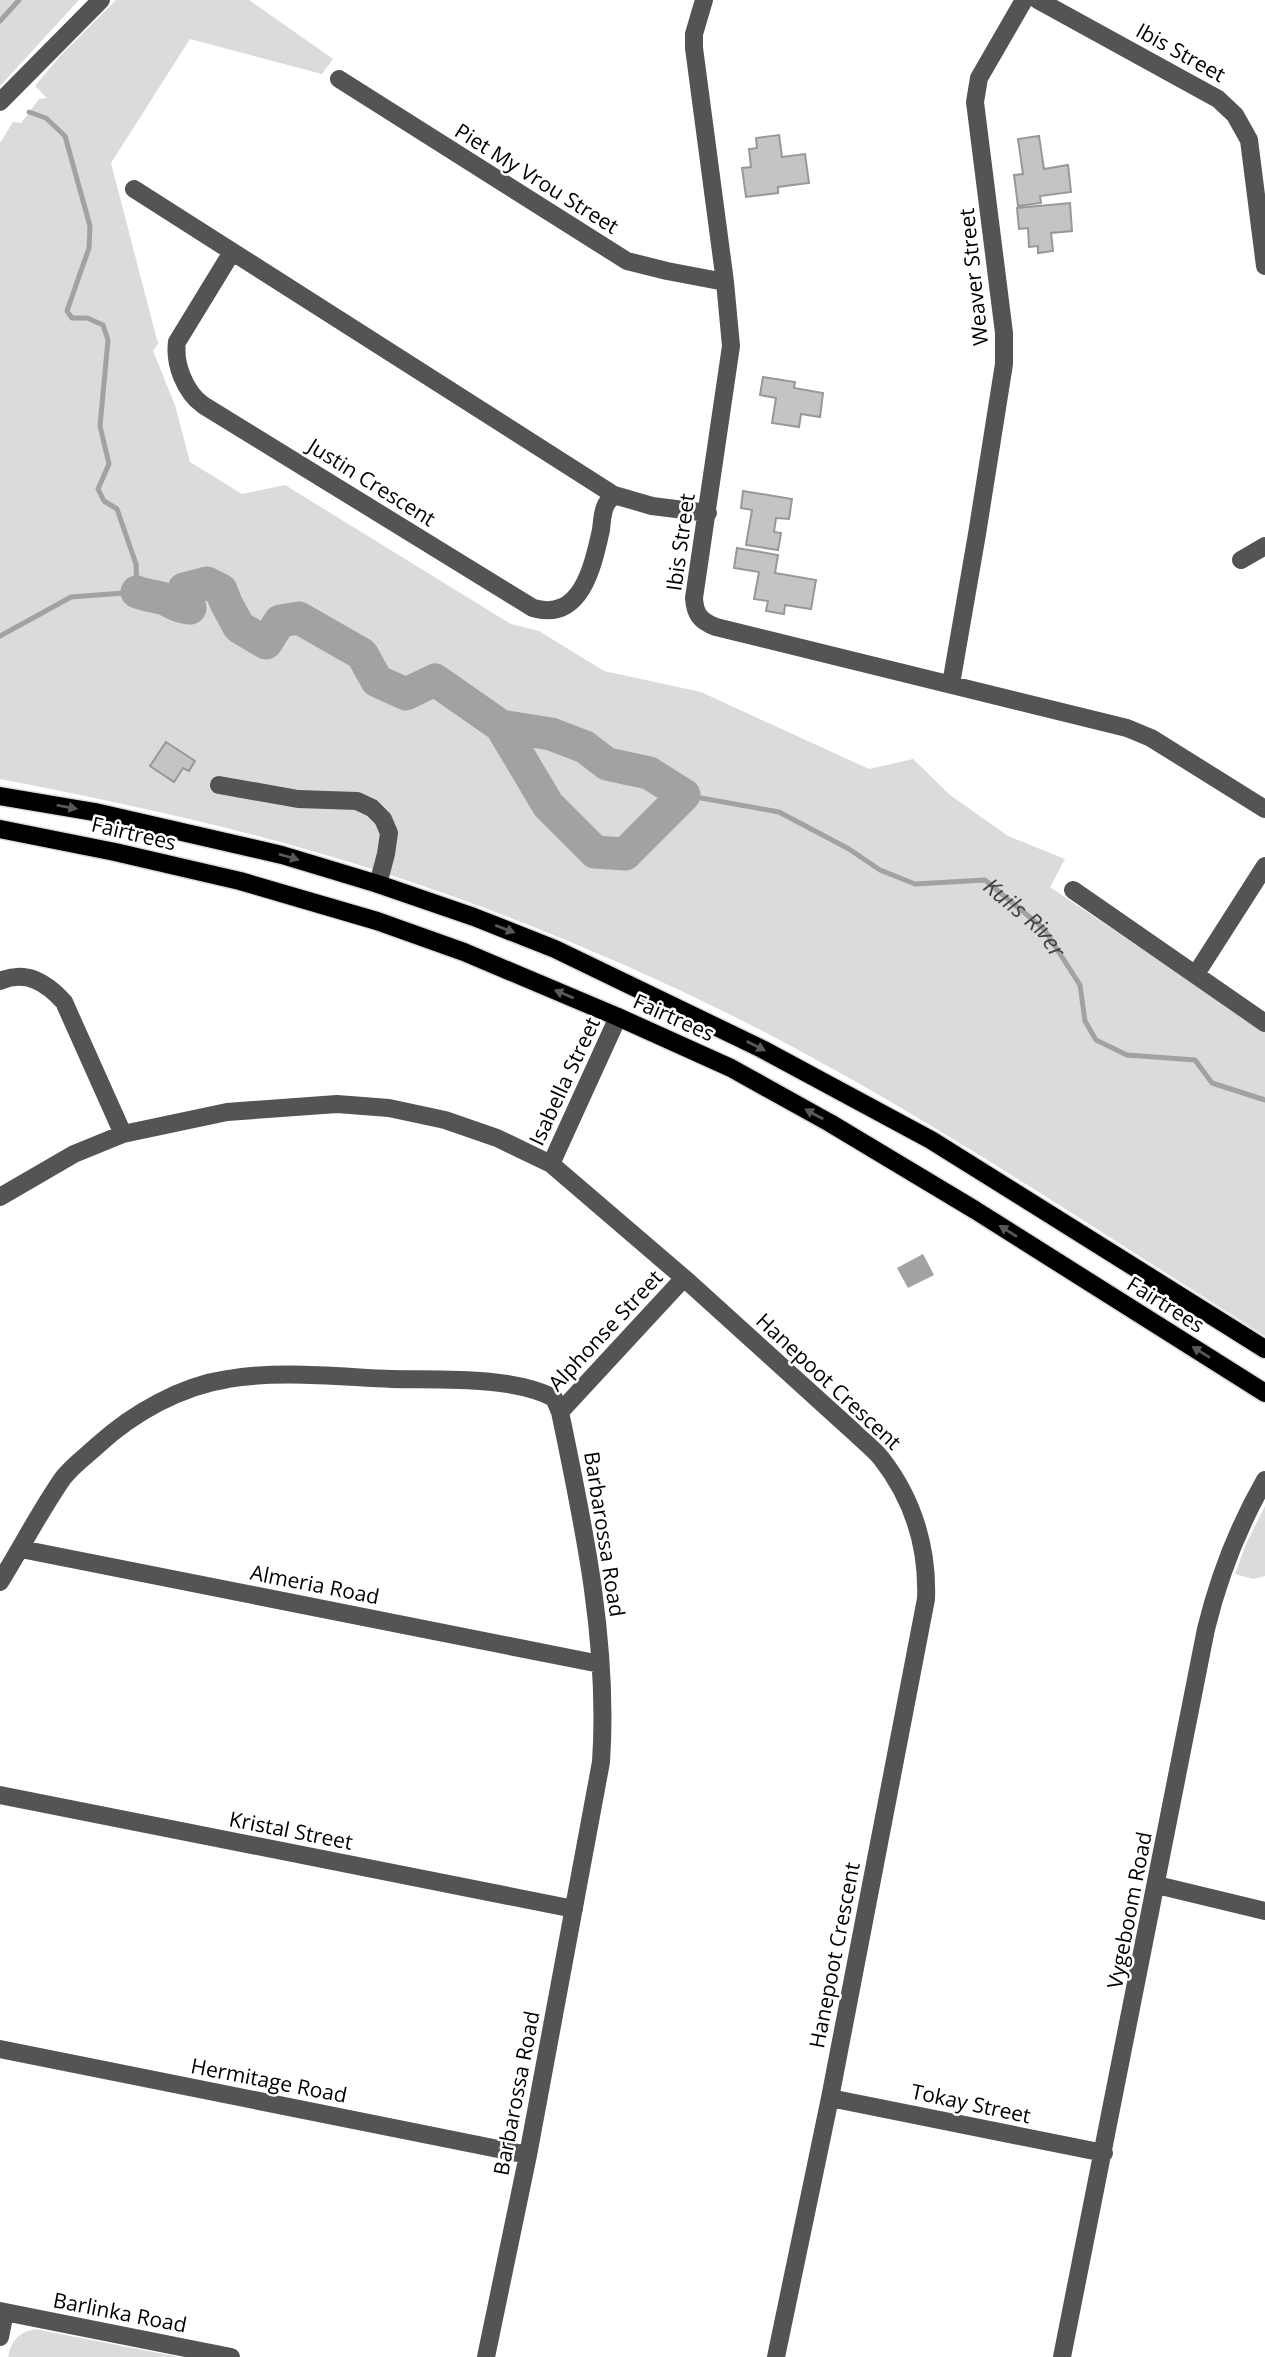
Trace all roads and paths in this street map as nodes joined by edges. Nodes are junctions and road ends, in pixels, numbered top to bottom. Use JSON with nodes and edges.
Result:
{"nodes":[{"id":1,"x":101,"y":0,"type":"edge"},
{"id":2,"x":705,"y":0,"type":"edge"},
{"id":3,"x":1024,"y":0,"type":"edge"},
{"id":4,"x":1038,"y":0,"type":"edge"},
{"id":5,"x":32,"y":69,"type":"junction"},
{"id":6,"x":339,"y":79,"type":"dead end"},
{"id":7,"x":0,"y":102,"type":"edge"},
{"id":8,"x":0,"y":115,"type":"edge"},
{"id":9,"x":134,"y":189,"type":"dead end"},
{"id":10,"x":232,"y":252,"type":"junction"},
{"id":11,"x":1265,"y":266,"type":"edge"},
{"id":12,"x":725,"y":282,"type":"junction"},
{"id":13,"x":614,"y":495,"type":"junction"},
{"id":14,"x":708,"y":513,"type":"junction"},
{"id":15,"x":1265,"y":546,"type":"edge"},
{"id":16,"x":1241,"y":560,"type":"dead end"},
{"id":17,"x":951,"y":684,"type":"junction"},
{"id":18,"x":219,"y":785,"type":"dead end"},
{"id":19,"x":0,"y":796,"type":"edge"},
{"id":20,"x":1265,"y":809,"type":"edge"},
{"id":21,"x":0,"y":828,"type":"edge"},
{"id":22,"x":1265,"y":866,"type":"edge"},
{"id":23,"x":378,"y":884,"type":"junction"},
{"id":24,"x":1073,"y":890,"type":"dead end"},
{"id":25,"x":1196,"y":974,"type":"junction"},
{"id":26,"x":0,"y":981,"type":"edge"},
{"id":27,"x":618,"y":1017,"type":"junction"},
{"id":28,"x":1265,"y":1023,"type":"edge"},
{"id":29,"x":123,"y":1134,"type":"junction"},
{"id":30,"x":551,"y":1164,"type":"junction"},
{"id":31,"x":0,"y":1197,"type":"edge"},
{"id":32,"x":684,"y":1278,"type":"junction"},
{"id":33,"x":1265,"y":1349,"type":"edge"},
{"id":34,"x":1265,"y":1393,"type":"edge"},
{"id":35,"x":560,"y":1412,"type":"junction"},
{"id":36,"x":1265,"y":1480,"type":"edge"},
{"id":37,"x":21,"y":1549,"type":"junction"},
{"id":38,"x":0,"y":1583,"type":"edge"},
{"id":39,"x":600,"y":1664,"type":"junction"},
{"id":40,"x":0,"y":1795,"type":"edge"},
{"id":41,"x":1157,"y":1885,"type":"junction"},
{"id":42,"x":574,"y":1909,"type":"junction"},
{"id":43,"x":1265,"y":1911,"type":"edge"},
{"id":44,"x":0,"y":2049,"type":"edge"},
{"id":45,"x":830,"y":2098,"type":"junction"},
{"id":46,"x":1104,"y":2153,"type":"junction"},
{"id":47,"x":528,"y":2155,"type":"junction"},
{"id":48,"x":3,"y":2311,"type":"edge"},
{"id":49,"x":0,"y":2337,"type":"edge"},
{"id":50,"x":231,"y":2357,"type":"edge"},
{"id":51,"x":486,"y":2357,"type":"edge"},
{"id":52,"x":775,"y":2357,"type":"edge"},
{"id":53,"x":1062,"y":2357,"type":"edge"}],
"edges":[{"from":1,"to":5,"type":"street"},
{"from":2,"to":12,"type":"street","name":"Ibis Street"},
{"from":3,"to":17,"type":"street","name":"Weaver Street"},
{"from":4,"to":11,"type":"street","name":"Ibis Street"},
{"from":5,"to":7,"type":"street"},
{"from":5,"to":8,"type":"street"},
{"from":6,"to":12,"type":"street","name":"Piet My Vrou Street"},
{"from":9,"to":10,"type":"street"},
{"from":10,"to":13,"type":"street"},
{"from":10,"to":13,"type":"street","name":"Justin Crescent"},
{"from":12,"to":14,"type":"street","name":"Ibis Street"},
{"from":13,"to":14,"type":"street"},
{"from":14,"to":17,"type":"street","name":"Ibis Street"},
{"from":15,"to":16,"type":"street"},
{"from":17,"to":20,"type":"street","name":"Ibis Street"},
{"from":18,"to":23,"type":"street"},
{"from":19,"to":23,"type":"main road","name":"Fairtrees","one_way":true},
{"from":27,"to":21,"type":"main road","name":"Fairtrees","one_way":true},
{"from":22,"to":25,"type":"street"},
{"from":23,"to":33,"type":"main road","name":"Fairtrees","one_way":true},
{"from":24,"to":25,"type":"street"},
{"from":25,"to":28,"type":"street"},
{"from":26,"to":29,"type":"street"},
{"from":27,"to":30,"type":"street","name":"Isabella Street"},
{"from":34,"to":27,"type":"main road","name":"Fairtrees","one_way":true},
{"from":29,"to":30,"type":"street","name":"Hanepoot Crescent"},
{"from":29,"to":31,"type":"street","name":"Hanepoot Crescent"},
{"from":30,"to":32,"type":"street","name":"Hanepoot Crescent"},
{"from":32,"to":35,"type":"street","name":"Alphonse Street"},
{"from":32,"to":45,"type":"street","name":"Hanepoot Crescent"},
{"from":35,"to":37,"type":"street"},
{"from":35,"to":39,"type":"street","name":"Barbarossa Road"},
{"from":36,"to":41,"type":"street","name":"Vygeboom Road"},
{"from":37,"to":38,"type":"street"},
{"from":37,"to":39,"type":"street","name":"Almeria Road"},
{"from":39,"to":42,"type":"street","name":"Barbarossa Road"},
{"from":40,"to":42,"type":"street","name":"Kristal Street"},
{"from":41,"to":43,"type":"street"},
{"from":41,"to":46,"type":"street","name":"Vygeboom Road"},
{"from":42,"to":47,"type":"street","name":"Barbarossa Road"},
{"from":44,"to":47,"type":"street","name":"Hermitage Road"},
{"from":45,"to":46,"type":"street","name":"Tokay Street"},
{"from":45,"to":52,"type":"street","name":"Hanepoot Crescent"},
{"from":46,"to":53,"type":"street","name":"Vygeboom Road"},
{"from":47,"to":51,"type":"street","name":"Barbarossa Road"},
{"from":48,"to":49,"type":"street"},
{"from":48,"to":50,"type":"street","name":"Barlinka Road"}]}
